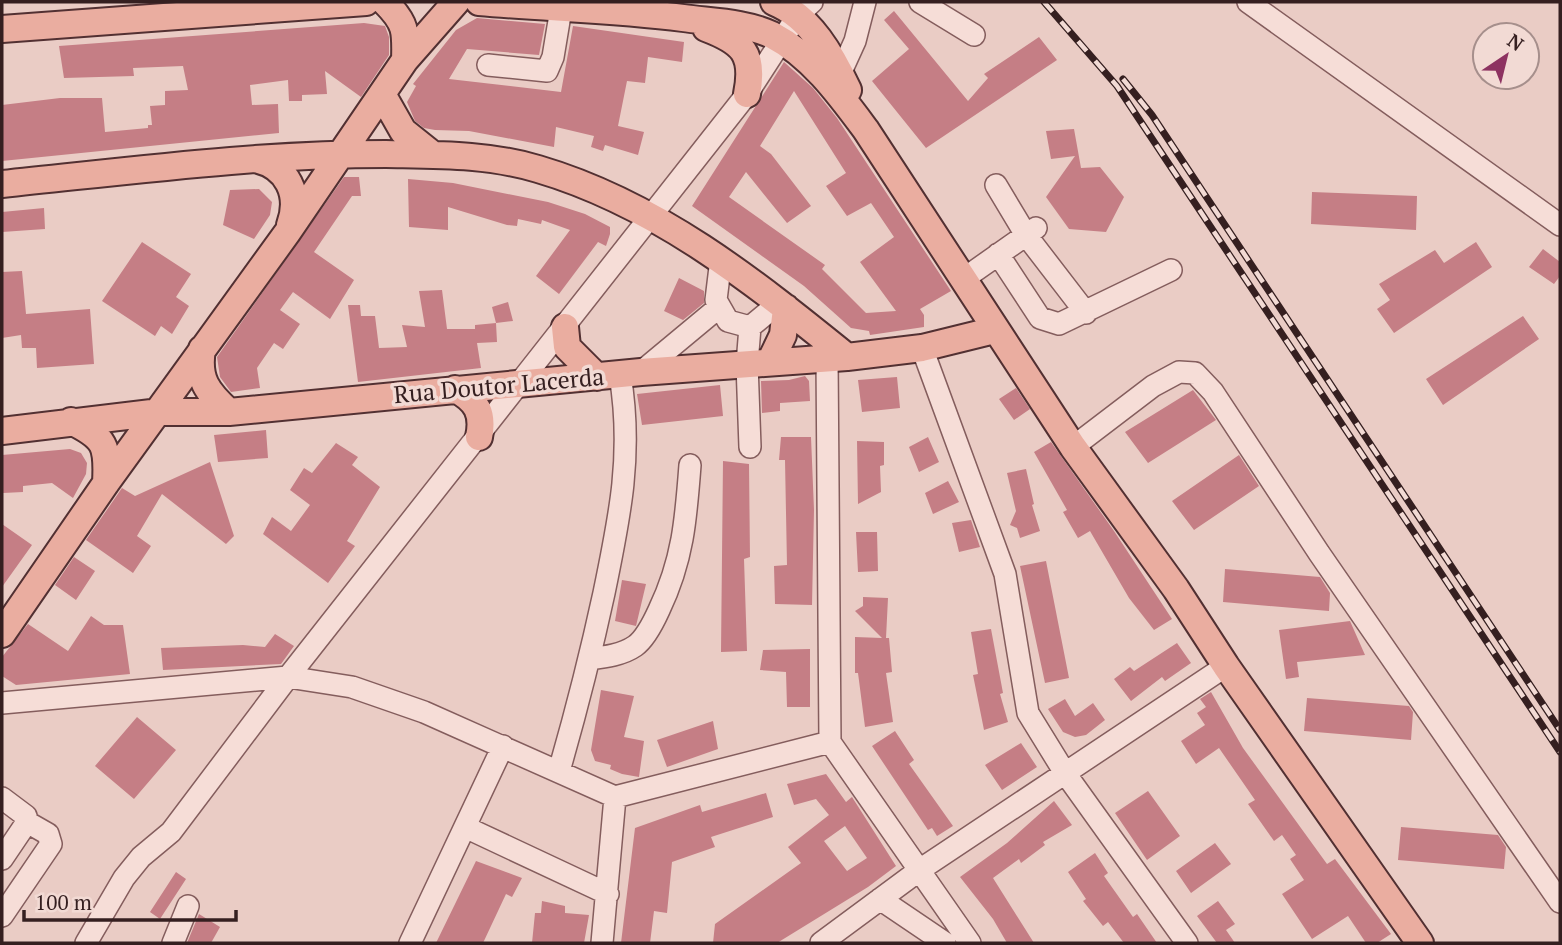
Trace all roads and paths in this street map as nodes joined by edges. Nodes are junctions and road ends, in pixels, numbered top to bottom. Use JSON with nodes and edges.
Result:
{"nodes":[{"id":1,"x":366,"y":2,"type":"edge"},
{"id":2,"x":385,"y":2,"type":"edge"},
{"id":3,"x":456,"y":2,"type":"edge"},
{"id":4,"x":479,"y":2,"type":"edge"},
{"id":5,"x":774,"y":2,"type":"edge"},
{"id":6,"x":920,"y":2,"type":"edge"},
{"id":7,"x":1248,"y":2,"type":"edge"},
{"id":8,"x":864,"y":3,"type":"edge"},
{"id":9,"x":617,"y":6,"type":"edge"},
{"id":10,"x":805,"y":8,"type":"edge"},
{"id":11,"x":561,"y":9,"type":"junction"},
{"id":12,"x":128,"y":10,"type":"edge"},
{"id":13,"x":682,"y":18,"type":"junction"},
{"id":14,"x":2,"y":29,"type":"edge"},
{"id":15,"x":974,"y":35,"type":"dead end"},
{"id":16,"x":781,"y":41,"type":"junction"},
{"id":17,"x":405,"y":60,"type":"junction"},
{"id":18,"x":488,"y":65,"type":"dead end"},
{"id":19,"x":840,"y":75,"type":"junction"},
{"id":20,"x":382,"y":94,"type":"junction"},
{"id":21,"x":747,"y":94,"type":"junction"},
{"id":22,"x":866,"y":130,"type":"junction"},
{"id":23,"x":340,"y":154,"type":"junction"},
{"id":24,"x":433,"y":155,"type":"junction"},
{"id":25,"x":252,"y":158,"type":"junction"},
{"id":26,"x":2,"y":184,"type":"edge"},
{"id":27,"x":996,"y":185,"type":"dead end"},
{"id":28,"x":650,"y":215,"type":"junction"},
{"id":29,"x":1560,"y":225,"type":"edge"},
{"id":30,"x":1031,"y":231,"type":"junction"},
{"id":31,"x":286,"y":233,"type":"junction"},
{"id":32,"x":998,"y":254,"type":"junction"},
{"id":33,"x":721,"y":259,"type":"junction"},
{"id":34,"x":1171,"y":270,"type":"dead end"},
{"id":35,"x":962,"y":280,"type":"junction"},
{"id":36,"x":783,"y":305,"type":"junction"},
{"id":37,"x":718,"y":308,"type":"junction"},
{"id":38,"x":1086,"y":313,"type":"junction"},
{"id":39,"x":565,"y":327,"type":"junction"},
{"id":40,"x":750,"y":327,"type":"junction"},
{"id":41,"x":995,"y":330,"type":"junction"},
{"id":42,"x":922,"y":348,"type":"junction"},
{"id":43,"x":202,"y":349,"type":"junction"},
{"id":44,"x":837,"y":357,"type":"junction"},
{"id":45,"x":758,"y":363,"type":"junction"},
{"id":46,"x":619,"y":374,"type":"junction"},
{"id":47,"x":519,"y":385,"type":"junction"},
{"id":48,"x":455,"y":389,"type":"junction"},
{"id":49,"x":160,"y":412,"type":"junction"},
{"id":50,"x":229,"y":412,"type":"junction"},
{"id":51,"x":71,"y":421,"type":"junction"},
{"id":52,"x":2,"y":431,"type":"edge"},
{"id":53,"x":479,"y":437,"type":"junction"},
{"id":54,"x":750,"y":447,"type":"dead end"},
{"id":55,"x":1073,"y":447,"type":"junction"},
{"id":56,"x":690,"y":465,"type":"dead end"},
{"id":57,"x":106,"y":483,"type":"junction"},
{"id":58,"x":2,"y":635,"type":"edge"},
{"id":59,"x":589,"y":659,"type":"junction"},
{"id":60,"x":1226,"y":666,"type":"junction"},
{"id":61,"x":288,"y":677,"type":"junction"},
{"id":62,"x":2,"y":703,"type":"edge"},
{"id":63,"x":830,"y":742,"type":"junction"},
{"id":64,"x":503,"y":746,"type":"junction"},
{"id":65,"x":559,"y":771,"type":"junction"},
{"id":66,"x":1065,"y":773,"type":"junction"},
{"id":67,"x":615,"y":797,"type":"junction"},
{"id":68,"x":2,"y":798,"type":"edge"},
{"id":69,"x":26,"y":822,"type":"junction"},
{"id":70,"x":465,"y":827,"type":"junction"},
{"id":71,"x":2,"y":859,"type":"edge"},
{"id":72,"x":921,"y":869,"type":"junction"},
{"id":73,"x":608,"y":894,"type":"junction"},
{"id":74,"x":880,"y":899,"type":"junction"},
{"id":75,"x":1560,"y":901,"type":"edge"},
{"id":76,"x":188,"y":906,"type":"dead end"},
{"id":77,"x":2,"y":916,"type":"edge"},
{"id":78,"x":86,"y":943,"type":"edge"},
{"id":79,"x":173,"y":943,"type":"edge"},
{"id":80,"x":410,"y":943,"type":"edge"},
{"id":81,"x":602,"y":943,"type":"edge"},
{"id":82,"x":821,"y":943,"type":"edge"},
{"id":83,"x":945,"y":943,"type":"edge"},
{"id":84,"x":970,"y":943,"type":"edge"},
{"id":85,"x":1187,"y":943,"type":"edge"},
{"id":86,"x":1420,"y":943,"type":"edge"}],
"edges":[{"from":1,"to":12,"type":"main road"},
{"from":2,"to":17,"type":"main road"},
{"from":3,"to":17,"type":"main road"},
{"from":4,"to":11,"type":"main road"},
{"from":5,"to":10,"type":"main road"},
{"from":6,"to":15,"type":"street"},
{"from":7,"to":29,"type":"street"},
{"from":8,"to":19,"type":"street"},
{"from":9,"to":11,"type":"main road"},
{"from":9,"to":13,"type":"main road"},
{"from":10,"to":16,"type":"street"},
{"from":10,"to":19,"type":"main road"},
{"from":11,"to":18,"type":"street"},
{"from":12,"to":14,"type":"main road"},
{"from":13,"to":16,"type":"main road"},
{"from":13,"to":21,"type":"main road"},
{"from":16,"to":21,"type":"street"},
{"from":16,"to":22,"type":"main road"},
{"from":17,"to":20,"type":"main road"},
{"from":19,"to":22,"type":"main road"},
{"from":20,"to":23,"type":"main road"},
{"from":20,"to":24,"type":"main road"},
{"from":21,"to":28,"type":"street"},
{"from":22,"to":35,"type":"main road"},
{"from":23,"to":24,"type":"main road"},
{"from":23,"to":25,"type":"main road"},
{"from":23,"to":31,"type":"main road"},
{"from":24,"to":28,"type":"main road"},
{"from":25,"to":26,"type":"main road"},
{"from":25,"to":31,"type":"main road"},
{"from":27,"to":30,"type":"street"},
{"from":28,"to":33,"type":"main road"},
{"from":28,"to":39,"type":"street"},
{"from":30,"to":32,"type":"street"},
{"from":30,"to":38,"type":"street"},
{"from":31,"to":43,"type":"main road"},
{"from":32,"to":35,"type":"street"},
{"from":32,"to":38,"type":"street"},
{"from":33,"to":36,"type":"main road"},
{"from":33,"to":37,"type":"street"},
{"from":34,"to":38,"type":"street"},
{"from":35,"to":41,"type":"main road"},
{"from":36,"to":40,"type":"street"},
{"from":36,"to":44,"type":"main road"},
{"from":36,"to":45,"type":"main road"},
{"from":37,"to":40,"type":"street"},
{"from":37,"to":46,"type":"street"},
{"from":39,"to":46,"type":"main road"},
{"from":39,"to":47,"type":"street"},
{"from":40,"to":45,"type":"street"},
{"from":41,"to":42,"type":"main road","name":"Rua Doutor Lacerda"},
{"from":41,"to":55,"type":"main road"},
{"from":42,"to":44,"type":"main road","name":"Rua Doutor Lacerda"},
{"from":42,"to":66,"type":"street"},
{"from":43,"to":49,"type":"main road"},
{"from":43,"to":50,"type":"main road"},
{"from":44,"to":45,"type":"main road","name":"Rua Doutor Lacerda"},
{"from":44,"to":63,"type":"street"},
{"from":45,"to":46,"type":"main road","name":"Rua Doutor Lacerda"},
{"from":45,"to":54,"type":"street"},
{"from":46,"to":47,"type":"main road","name":"Rua Doutor Lacerda"},
{"from":46,"to":59,"type":"street"},
{"from":47,"to":48,"type":"main road","name":"Rua Doutor Lacerda"},
{"from":47,"to":53,"type":"street"},
{"from":48,"to":50,"type":"main road","name":"Rua Doutor Lacerda"},
{"from":48,"to":53,"type":"main road"},
{"from":49,"to":50,"type":"main road","name":"Rua Doutor Lacerda"},
{"from":49,"to":51,"type":"main road","name":"Rua Doutor Lacerda"},
{"from":49,"to":57,"type":"main road"},
{"from":51,"to":52,"type":"main road","name":"Rua Doutor Lacerda"},
{"from":51,"to":57,"type":"main road"},
{"from":53,"to":61,"type":"street"},
{"from":55,"to":60,"type":"main road"},
{"from":55,"to":75,"type":"street"},
{"from":56,"to":59,"type":"street"},
{"from":57,"to":58,"type":"main road"},
{"from":59,"to":65,"type":"street"},
{"from":60,"to":66,"type":"street"},
{"from":60,"to":86,"type":"main road"},
{"from":61,"to":62,"type":"street"},
{"from":61,"to":64,"type":"street"},
{"from":61,"to":78,"type":"street"},
{"from":63,"to":67,"type":"street"},
{"from":63,"to":72,"type":"street"},
{"from":64,"to":65,"type":"street"},
{"from":64,"to":70,"type":"street"},
{"from":65,"to":67,"type":"street"},
{"from":66,"to":72,"type":"street"},
{"from":66,"to":85,"type":"street"},
{"from":67,"to":73,"type":"street"},
{"from":68,"to":69,"type":"street"},
{"from":69,"to":71,"type":"street"},
{"from":69,"to":77,"type":"street"},
{"from":70,"to":73,"type":"street"},
{"from":70,"to":80,"type":"street"},
{"from":72,"to":74,"type":"street"},
{"from":72,"to":84,"type":"street"},
{"from":73,"to":81,"type":"street"},
{"from":74,"to":82,"type":"street"},
{"from":74,"to":83,"type":"street"},
{"from":76,"to":79,"type":"street"}]}
